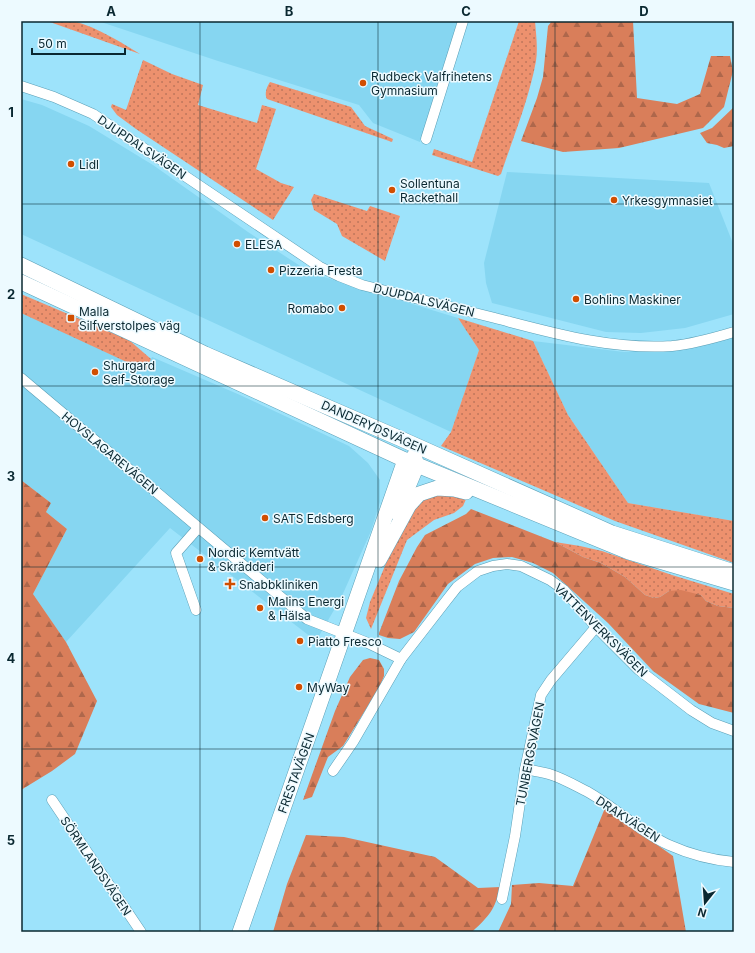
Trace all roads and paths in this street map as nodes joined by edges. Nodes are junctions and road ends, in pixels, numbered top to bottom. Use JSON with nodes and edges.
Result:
{"nodes":[{"id":1,"x":463,"y":21,"type":"edge"},
{"id":2,"x":21,"y":86,"type":"edge"},
{"id":3,"x":426,"y":139,"type":"dead end"},
{"id":4,"x":21,"y":265,"type":"edge"},
{"id":5,"x":21,"y":282,"type":"edge"},
{"id":6,"x":734,"y":332,"type":"edge"},
{"id":7,"x":21,"y":378,"type":"edge"},
{"id":8,"x":400,"y":438,"type":"junction"},
{"id":9,"x":413,"y":461,"type":"junction"},
{"id":10,"x":475,"y":471,"type":"junction"},
{"id":11,"x":506,"y":502,"type":"junction"},
{"id":12,"x":198,"y":528,"type":"junction"},
{"id":13,"x":380,"y":557,"type":"junction"},
{"id":14,"x":734,"y":572,"type":"edge"},
{"id":15,"x":734,"y":583,"type":"edge"},
{"id":16,"x":196,"y":610,"type":"dead end"},
{"id":17,"x":352,"y":615,"type":"junction"},
{"id":18,"x":596,"y":627,"type":"junction"},
{"id":19,"x":345,"y":635,"type":"junction"},
{"id":20,"x":401,"y":659,"type":"junction"},
{"id":21,"x":734,"y":731,"type":"edge"},
{"id":22,"x":525,"y":769,"type":"junction"},
{"id":23,"x":333,"y":771,"type":"dead end"},
{"id":24,"x":52,"y":800,"type":"dead end"},
{"id":25,"x":734,"y":862,"type":"edge"},
{"id":26,"x":502,"y":899,"type":"dead end"},
{"id":27,"x":140,"y":932,"type":"edge"},
{"id":28,"x":240,"y":932,"type":"edge"}],
"edges":[{"from":1,"to":3,"type":"street"},
{"from":2,"to":6,"type":"street","name":"DJUPDALSVÄGEN"},
{"from":4,"to":8,"type":"main road","name":"DANDERYDSVÄGEN"},
{"from":5,"to":9,"type":"main road","name":"DANDERYDSVÄGEN"},
{"from":7,"to":12,"type":"street","name":"HOVSLAGAREVÄGEN"},
{"from":8,"to":9,"type":"main road"},
{"from":8,"to":10,"type":"main road","name":"DANDERYDSVÄGEN"},
{"from":9,"to":10,"type":"main road"},
{"from":9,"to":11,"type":"main road","name":"DANDERYDSVÄGEN"},
{"from":9,"to":13,"type":"main road","name":"FRESTAVÄGEN"},
{"from":9,"to":17,"type":"main road","name":"FRESTAVÄGEN"},
{"from":10,"to":14,"type":"main road","name":"DANDERYDSVÄGEN"},
{"from":11,"to":13,"type":"main road","name":"FRESTAVÄGEN"},
{"from":11,"to":15,"type":"main road","name":"DANDERYDSVÄGEN"},
{"from":12,"to":16,"type":"street"},
{"from":12,"to":19,"type":"street","name":"HOVSLAGAREVÄGEN"},
{"from":13,"to":17,"type":"main road","name":"FRESTAVÄGEN"},
{"from":17,"to":19,"type":"main road","name":"FRESTAVÄGEN"},
{"from":18,"to":20,"type":"street","name":"VATTENVERKSVÄGEN"},
{"from":18,"to":21,"type":"street","name":"VATTENVERKSVÄGEN"},
{"from":18,"to":22,"type":"street","name":"TUNBERGSVÄGEN"},
{"from":19,"to":20,"type":"street"},
{"from":19,"to":28,"type":"main road","name":"FRESTAVÄGEN"},
{"from":20,"to":23,"type":"street","name":"VATTENVERKSVÄGEN"},
{"from":22,"to":25,"type":"street","name":"DRAKVÄGEN"},
{"from":22,"to":26,"type":"street","name":"TUNBERGSVÄGEN"},
{"from":24,"to":27,"type":"street","name":"SÖRMLANDSVÄGEN"}]}
